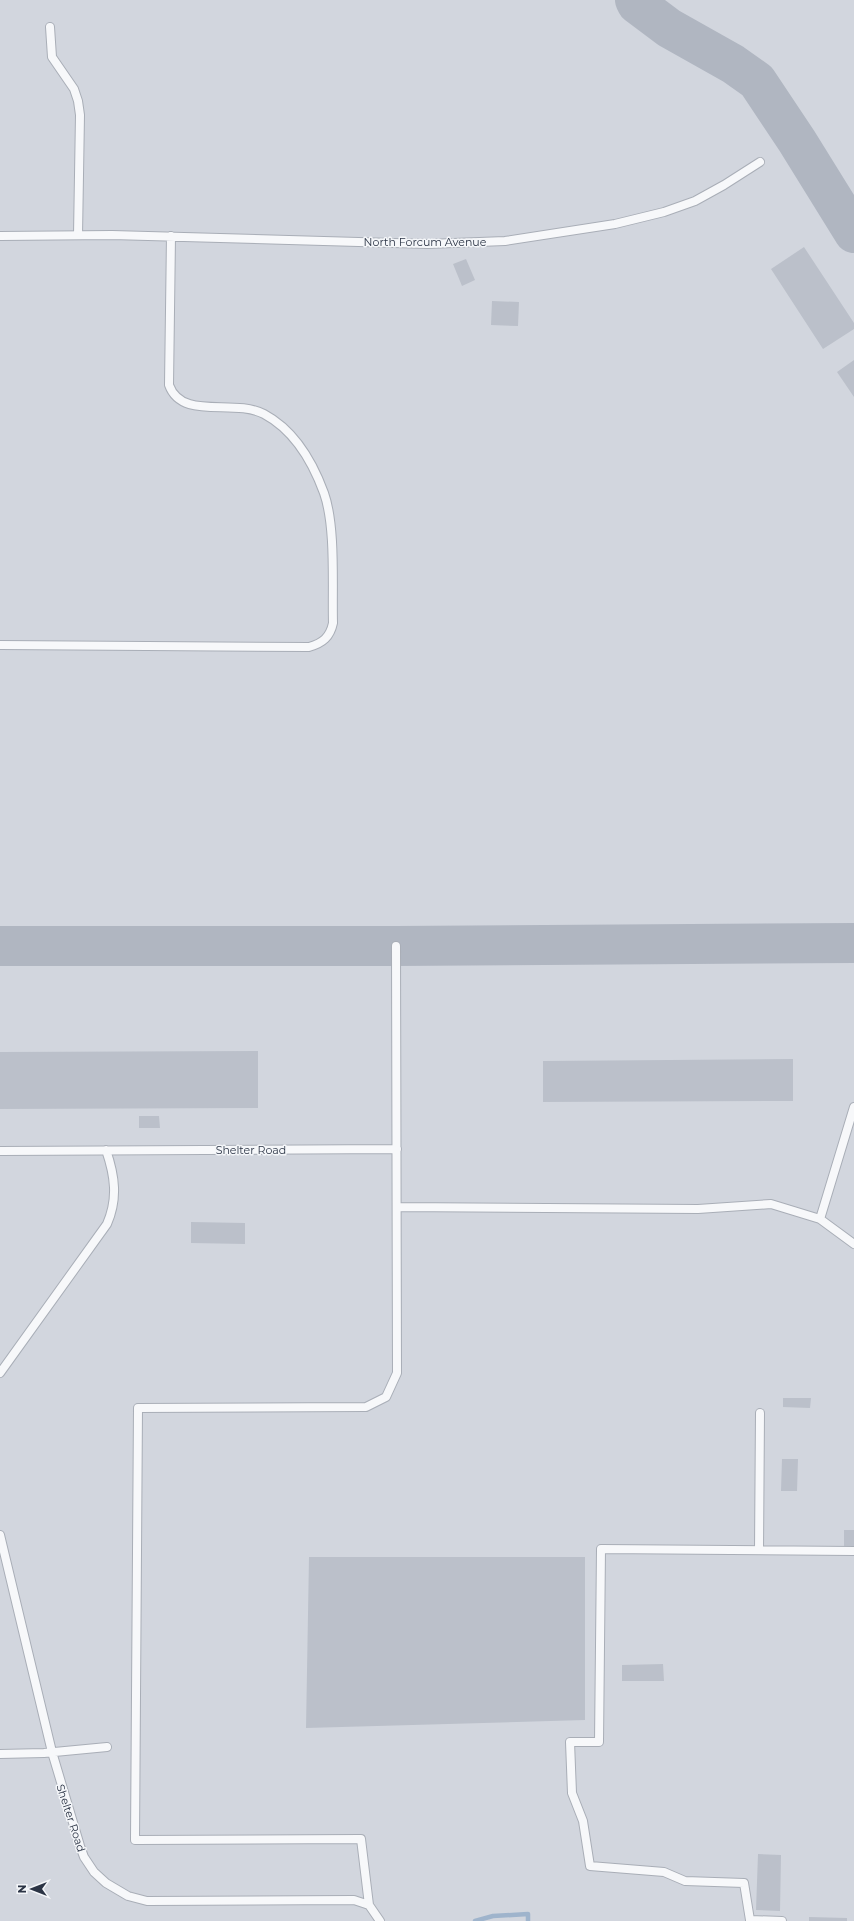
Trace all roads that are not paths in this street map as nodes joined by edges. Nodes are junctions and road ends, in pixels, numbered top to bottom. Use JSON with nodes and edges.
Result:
{"nodes":[{"id":1,"x":50,"y":27,"type":"dead end"},
{"id":2,"x":760,"y":162,"type":"dead end"},
{"id":3,"x":78,"y":235,"type":"junction"},
{"id":4,"x":0,"y":236,"type":"edge"},
{"id":5,"x":171,"y":236,"type":"junction"},
{"id":6,"x":0,"y":645,"type":"edge"},
{"id":7,"x":396,"y":946,"type":"dead end"},
{"id":8,"x":854,"y":1107,"type":"edge"},
{"id":9,"x":397,"y":1149,"type":"junction"},
{"id":10,"x":106,"y":1150,"type":"junction"},
{"id":11,"x":0,"y":1151,"type":"edge"},
{"id":12,"x":397,"y":1207,"type":"junction"},
{"id":13,"x":820,"y":1219,"type":"junction"},
{"id":14,"x":854,"y":1244,"type":"edge"},
{"id":15,"x":0,"y":1373,"type":"edge"},
{"id":16,"x":760,"y":1413,"type":"dead end"},
{"id":17,"x":0,"y":1535,"type":"edge"},
{"id":18,"x":759,"y":1550,"type":"junction"},
{"id":19,"x":854,"y":1551,"type":"edge"},
{"id":20,"x":107,"y":1747,"type":"dead end"},
{"id":21,"x":52,"y":1752,"type":"junction"},
{"id":22,"x":0,"y":1754,"type":"edge"},
{"id":23,"x":369,"y":1905,"type":"junction"},
{"id":24,"x":380,"y":1921,"type":"edge"},
{"id":25,"x":782,"y":1921,"type":"edge"}],
"edges":[{"from":1,"to":3,"type":"lane"},
{"from":2,"to":5,"type":"lane","name":"North Forcum Avenue"},
{"from":3,"to":4,"type":"lane","name":"North Forcum Avenue"},
{"from":3,"to":5,"type":"lane","name":"North Forcum Avenue"},
{"from":5,"to":6,"type":"lane"},
{"from":7,"to":9,"type":"lane"},
{"from":8,"to":13,"type":"lane"},
{"from":9,"to":10,"type":"lane","name":"Shelter Road"},
{"from":9,"to":12,"type":"lane"},
{"from":10,"to":11,"type":"lane","name":"Shelter Road"},
{"from":10,"to":15,"type":"lane"},
{"from":12,"to":13,"type":"lane"},
{"from":12,"to":23,"type":"lane"},
{"from":13,"to":14,"type":"lane"},
{"from":16,"to":18,"type":"lane"},
{"from":17,"to":21,"type":"lane","name":"Shelter Road"},
{"from":18,"to":19,"type":"lane"},
{"from":18,"to":25,"type":"lane"},
{"from":20,"to":21,"type":"lane"},
{"from":21,"to":22,"type":"lane"},
{"from":21,"to":23,"type":"lane","name":"Shelter Road"},
{"from":23,"to":24,"type":"lane"}]}
